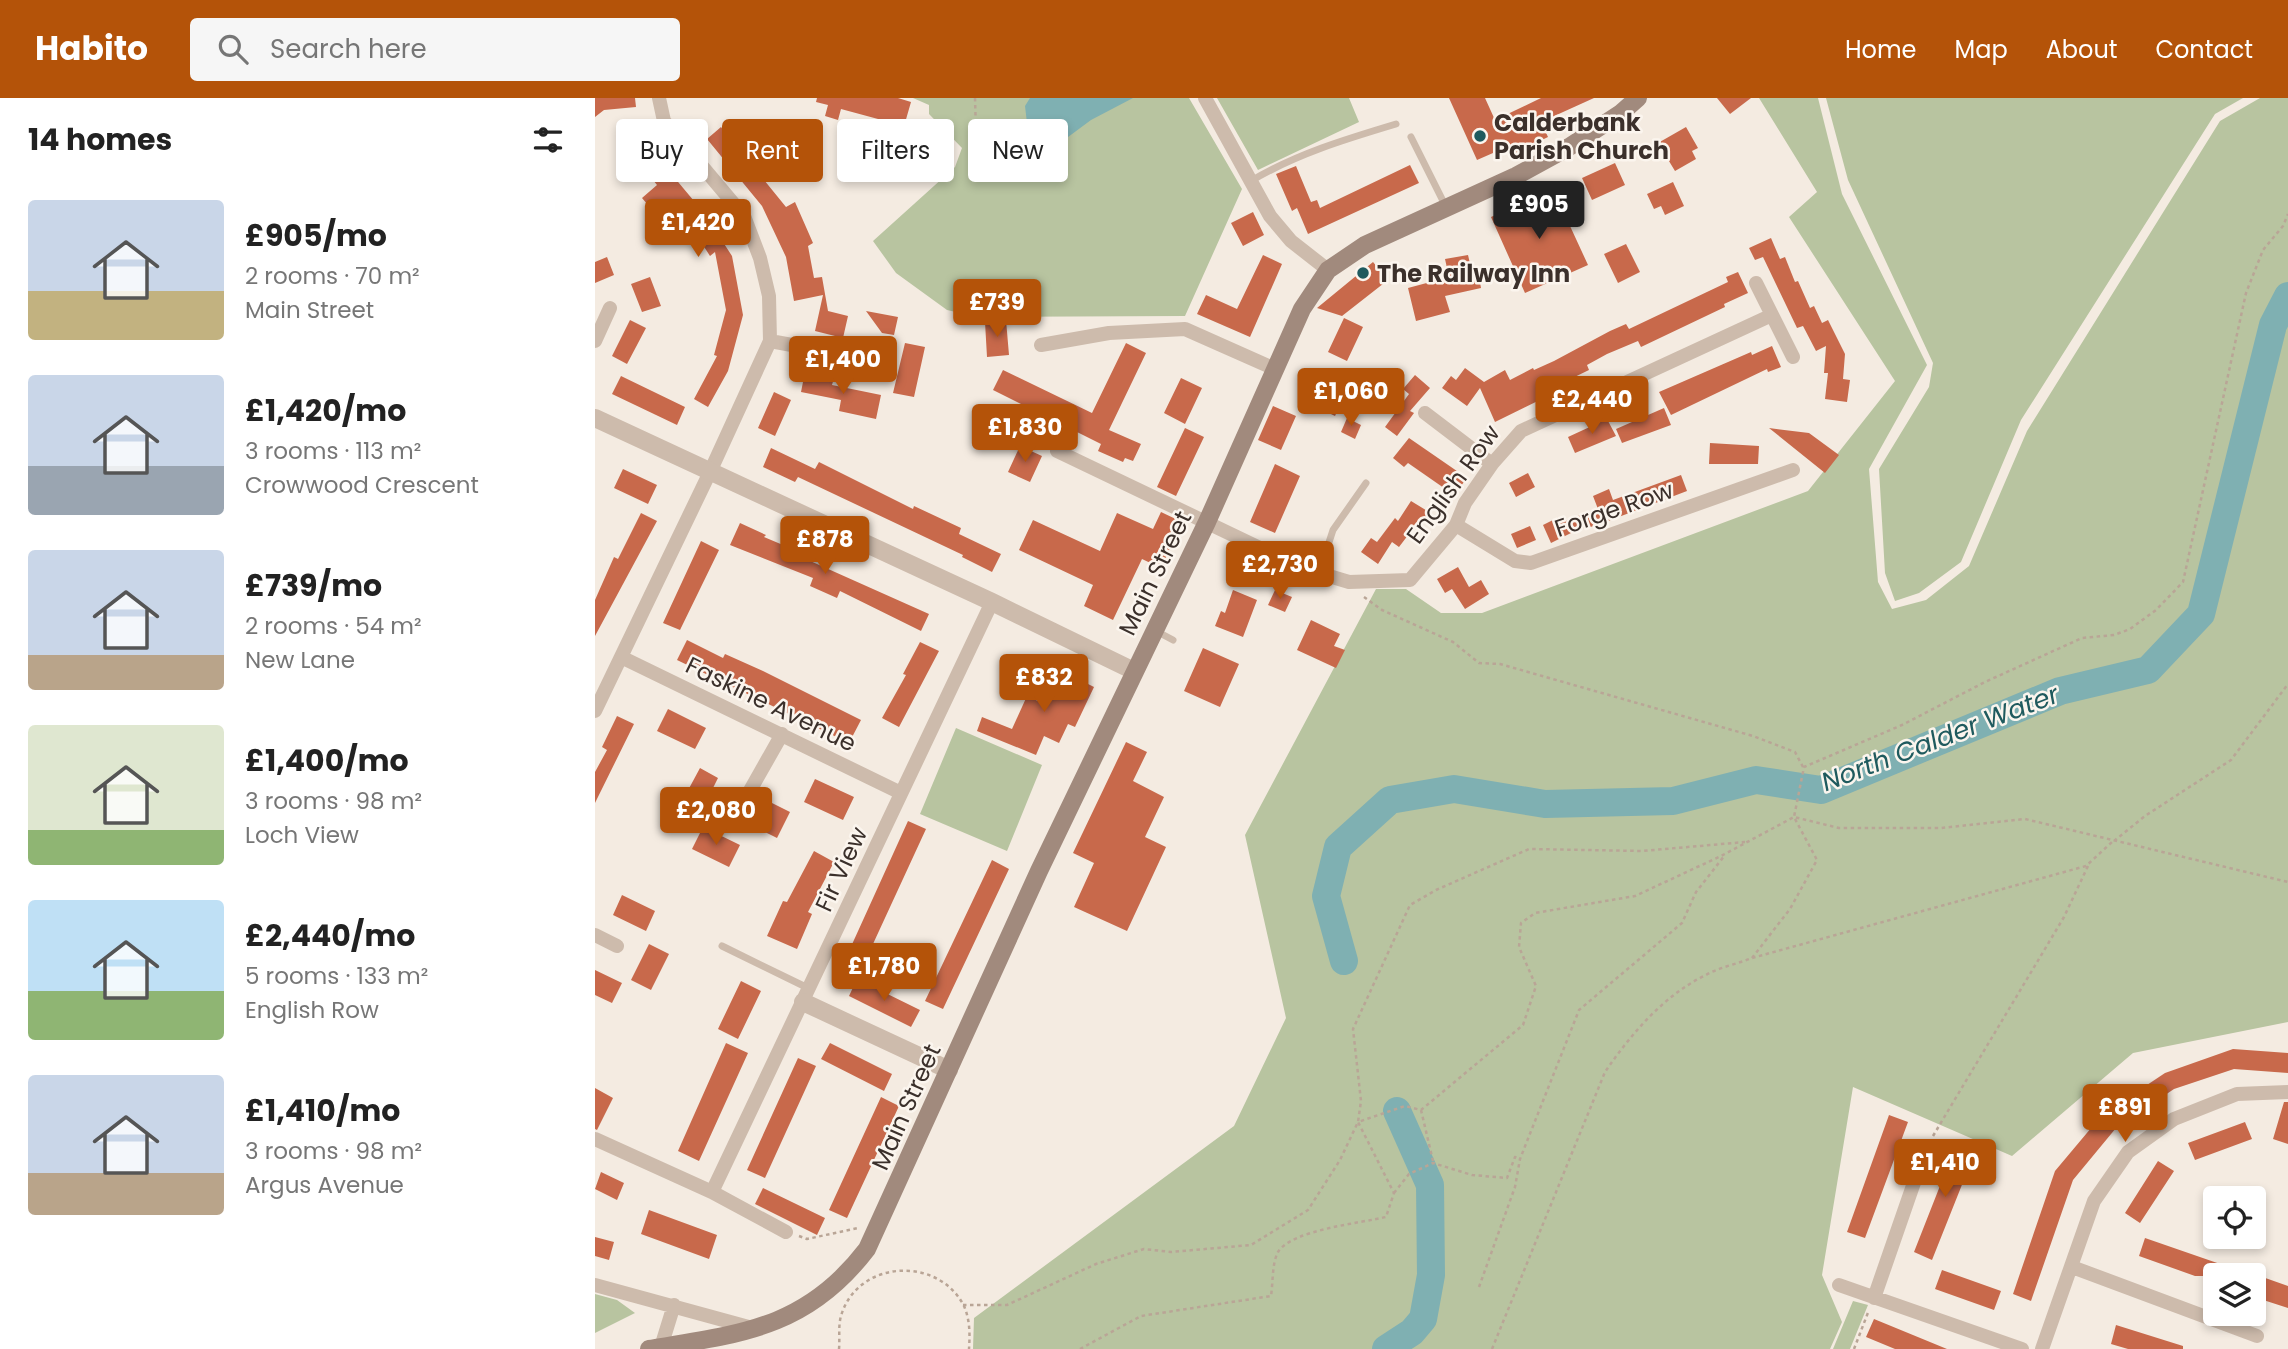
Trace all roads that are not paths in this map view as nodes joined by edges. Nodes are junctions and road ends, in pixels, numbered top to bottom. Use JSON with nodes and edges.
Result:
{"nodes":[{"id":1,"x":659,"y":98,"type":"edge"},
{"id":2,"x":1205,"y":98,"type":"edge"},
{"id":3,"x":1638,"y":98,"type":"edge"},
{"id":4,"x":1396,"y":124,"type":"dead end"},
{"id":5,"x":1411,"y":137,"type":"dead end"},
{"id":6,"x":1251,"y":181,"type":"junction"},
{"id":7,"x":1446,"y":207,"type":"junction"},
{"id":8,"x":1328,"y":270,"type":"junction"},
{"id":9,"x":1756,"y":283,"type":"dead end"},
{"id":10,"x":610,"y":309,"type":"dead end"},
{"id":11,"x":1772,"y":315,"type":"junction"},
{"id":12,"x":595,"y":341,"type":"edge"},
{"id":13,"x":770,"y":341,"type":"junction"},
{"id":14,"x":1041,"y":345,"type":"dead end"},
{"id":15,"x":1793,"y":357,"type":"dead end"},
{"id":16,"x":863,"y":358,"type":"dead end"},
{"id":17,"x":1275,"y":369,"type":"junction"},
{"id":18,"x":1425,"y":413,"type":"dead end"},
{"id":19,"x":595,"y":418,"type":"edge"},
{"id":20,"x":1057,"y":451,"type":"dead end"},
{"id":21,"x":1492,"y":464,"type":"junction"},
{"id":22,"x":1793,"y":470,"type":"dead end"},
{"id":23,"x":710,"y":472,"type":"junction"},
{"id":24,"x":1366,"y":483,"type":"dead end"},
{"id":25,"x":1207,"y":522,"type":"junction"},
{"id":26,"x":1456,"y":525,"type":"junction"},
{"id":27,"x":1319,"y":573,"type":"junction"},
{"id":28,"x":992,"y":602,"type":"junction"},
{"id":29,"x":1155,"y":630,"type":"junction"},
{"id":30,"x":1173,"y":640,"type":"dead end"},
{"id":31,"x":621,"y":657,"type":"junction"},
{"id":32,"x":1134,"y":671,"type":"junction"},
{"id":33,"x":595,"y":711,"type":"edge"},
{"id":34,"x":782,"y":734,"type":"junction"},
{"id":35,"x":901,"y":793,"type":"junction"},
{"id":36,"x":730,"y":826,"type":"dead end"},
{"id":37,"x":595,"y":935,"type":"edge"},
{"id":38,"x":617,"y":946,"type":"dead end"},
{"id":39,"x":722,"y":946,"type":"dead end"},
{"id":40,"x":806,"y":995,"type":"junction"},
{"id":41,"x":949,"y":1070,"type":"junction"},
{"id":42,"x":2288,"y":1092,"type":"edge"},
{"id":43,"x":595,"y":1139,"type":"edge"},
{"id":44,"x":1926,"y":1148,"type":"road end"},
{"id":45,"x":712,"y":1192,"type":"junction"},
{"id":46,"x":786,"y":1231,"type":"road end"},
{"id":47,"x":2071,"y":1267,"type":"junction"},
{"id":48,"x":595,"y":1284,"type":"edge"},
{"id":49,"x":1839,"y":1285,"type":"dead end"},
{"id":50,"x":1874,"y":1298,"type":"junction"},
{"id":51,"x":674,"y":1305,"type":"junction"},
{"id":52,"x":758,"y":1329,"type":"junction"},
{"id":53,"x":2257,"y":1336,"type":"dead end"},
{"id":54,"x":655,"y":1348,"type":"edge"},
{"id":55,"x":2022,"y":1349,"type":"edge"},
{"id":56,"x":2042,"y":1349,"type":"edge"}],
"edges":[{"from":1,"to":13,"type":"street"},
{"from":2,"to":6,"type":"street"},
{"from":3,"to":7,"type":"main road","name":"Main Street"},
{"from":4,"to":6,"type":"lane"},
{"from":5,"to":7,"type":"lane"},
{"from":6,"to":8,"type":"street"},
{"from":7,"to":8,"type":"main road","name":"Main Street"},
{"from":8,"to":17,"type":"main road","name":"Main Street"},
{"from":9,"to":11,"type":"street"},
{"from":10,"to":12,"type":"street"},
{"from":11,"to":15,"type":"street"},
{"from":11,"to":21,"type":"street","name":"English Row"},
{"from":13,"to":16,"type":"street"},
{"from":13,"to":23,"type":"street"},
{"from":14,"to":17,"type":"street"},
{"from":17,"to":25,"type":"main road","name":"Main Street"},
{"from":18,"to":21,"type":"street"},
{"from":19,"to":23,"type":"street"},
{"from":20,"to":25,"type":"street","name":"English Row"},
{"from":21,"to":26,"type":"street","name":"English Row"},
{"from":22,"to":26,"type":"street","name":"Forge Row"},
{"from":23,"to":28,"type":"street"},
{"from":23,"to":31,"type":"street"},
{"from":24,"to":27,"type":"lane"},
{"from":25,"to":27,"type":"street","name":"English Row"},
{"from":25,"to":29,"type":"main road","name":"Main Street"},
{"from":26,"to":27,"type":"street","name":"English Row"},
{"from":28,"to":32,"type":"street"},
{"from":28,"to":35,"type":"street","name":"Fir View"},
{"from":29,"to":30,"type":"lane"},
{"from":29,"to":32,"type":"main road","name":"Main Street"},
{"from":31,"to":33,"type":"street"},
{"from":31,"to":34,"type":"street","name":"Faskine Avenue"},
{"from":32,"to":41,"type":"main road","name":"Main Street"},
{"from":34,"to":35,"type":"street","name":"Faskine Avenue"},
{"from":34,"to":36,"type":"street"},
{"from":35,"to":40,"type":"street","name":"Fir View"},
{"from":37,"to":38,"type":"street"},
{"from":39,"to":40,"type":"lane"},
{"from":40,"to":41,"type":"street"},
{"from":40,"to":45,"type":"street","name":"Fir View"},
{"from":41,"to":52,"type":"main road","name":"Main Street"},
{"from":42,"to":47,"type":"street"},
{"from":43,"to":45,"type":"street"},
{"from":44,"to":50,"type":"street"},
{"from":45,"to":46,"type":"street"},
{"from":47,"to":53,"type":"street"},
{"from":47,"to":56,"type":"street"},
{"from":48,"to":51,"type":"street"},
{"from":49,"to":50,"type":"street"},
{"from":50,"to":55,"type":"street"},
{"from":51,"to":52,"type":"street"},
{"from":51,"to":54,"type":"street"},
{"from":52,"to":54,"type":"main road","name":"Main Street"}]}
